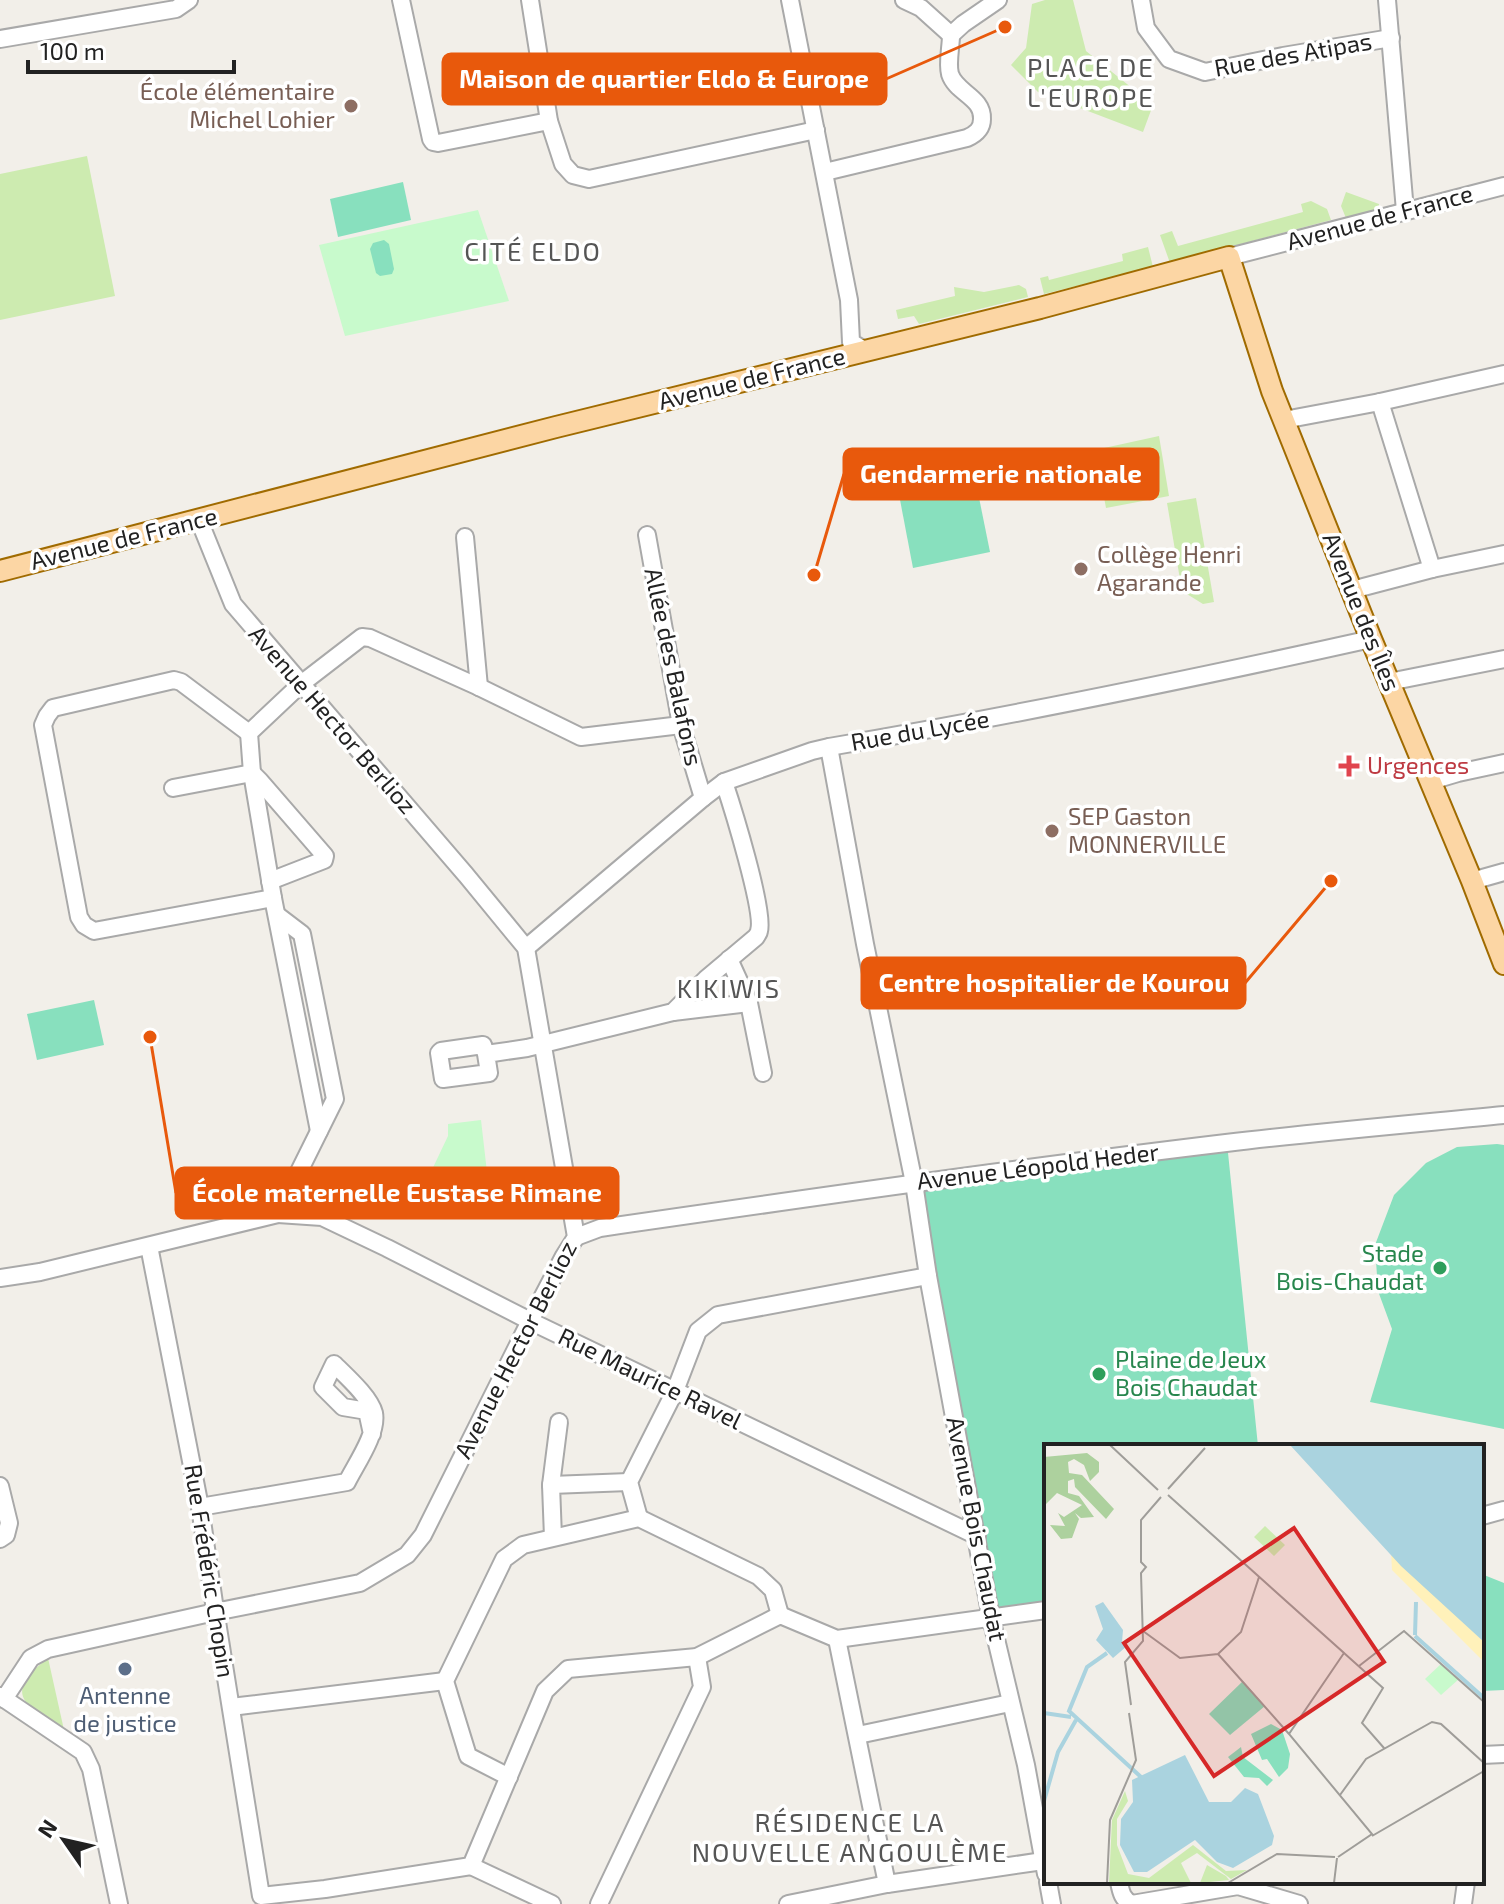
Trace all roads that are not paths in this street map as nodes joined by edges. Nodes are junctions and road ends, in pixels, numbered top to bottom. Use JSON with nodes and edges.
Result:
{"nodes":[{"id":1,"x":189,"y":0,"type":"edge"},
{"id":2,"x":401,"y":0,"type":"edge"},
{"id":3,"x":530,"y":0,"type":"edge"},
{"id":4,"x":791,"y":0,"type":"edge"},
{"id":5,"x":904,"y":0,"type":"edge"},
{"id":6,"x":998,"y":0,"type":"edge"},
{"id":7,"x":1141,"y":0,"type":"edge"},
{"id":8,"x":1387,"y":0,"type":"edge"},
{"id":9,"x":951,"y":35,"type":"junction"},
{"id":10,"x":1391,"y":38,"type":"junction"},
{"id":11,"x":0,"y":39,"type":"edge"},
{"id":12,"x":549,"y":121,"type":"junction"},
{"id":13,"x":816,"y":130,"type":"junction"},
{"id":14,"x":825,"y":172,"type":"junction"},
{"id":15,"x":1504,"y":186,"type":"edge"},
{"id":16,"x":1405,"y":211,"type":"junction"},
{"id":17,"x":1229,"y":257,"type":"junction"},
{"id":18,"x":853,"y":350,"type":"junction"},
{"id":19,"x":1504,"y":374,"type":"edge"},
{"id":20,"x":1380,"y":402,"type":"junction"},
{"id":21,"x":1284,"y":420,"type":"junction"},
{"id":22,"x":199,"y":520,"type":"junction"},
{"id":23,"x":647,"y":535,"type":"dead end"},
{"id":24,"x":465,"y":537,"type":"dead end"},
{"id":25,"x":1504,"y":554,"type":"edge"},
{"id":26,"x":1432,"y":569,"type":"junction"},
{"id":27,"x":0,"y":571,"type":"edge"},
{"id":28,"x":1352,"y":590,"type":"junction"},
{"id":29,"x":1371,"y":639,"type":"junction"},
{"id":30,"x":1504,"y":659,"type":"edge"},
{"id":31,"x":1389,"y":682,"type":"junction"},
{"id":32,"x":301,"y":684,"type":"junction"},
{"id":33,"x":479,"y":687,"type":"junction"},
{"id":34,"x":681,"y":725,"type":"junction"},
{"id":35,"x":249,"y":733,"type":"junction"},
{"id":36,"x":829,"y":747,"type":"junction"},
{"id":37,"x":1504,"y":763,"type":"edge"},
{"id":38,"x":252,"y":773,"type":"junction"},
{"id":39,"x":1431,"y":781,"type":"junction"},
{"id":40,"x":724,"y":782,"type":"junction"},
{"id":41,"x":173,"y":788,"type":"dead end"},
{"id":42,"x":703,"y":798,"type":"junction"},
{"id":43,"x":1504,"y":872,"type":"edge"},
{"id":44,"x":1472,"y":881,"type":"junction"},
{"id":45,"x":272,"y":889,"type":"junction"},
{"id":46,"x":526,"y":948,"type":"junction"},
{"id":47,"x":729,"y":959,"type":"junction"},
{"id":48,"x":1504,"y":964,"type":"edge"},
{"id":49,"x":749,"y":1003,"type":"junction"},
{"id":50,"x":673,"y":1012,"type":"junction"},
{"id":51,"x":542,"y":1044,"type":"junction"},
{"id":52,"x":486,"y":1054,"type":"dead end"},
{"id":53,"x":763,"y":1073,"type":"dead end"},
{"id":54,"x":1504,"y":1115,"type":"edge"},
{"id":55,"x":914,"y":1183,"type":"junction"},
{"id":56,"x":278,"y":1214,"type":"junction"},
{"id":57,"x":576,"y":1237,"type":"junction"},
{"id":58,"x":149,"y":1246,"type":"junction"},
{"id":59,"x":928,"y":1276,"type":"junction"},
{"id":60,"x":0,"y":1278,"type":"edge"},
{"id":61,"x":530,"y":1321,"type":"junction"},
{"id":62,"x":675,"y":1391,"type":"junction"},
{"id":63,"x":559,"y":1422,"type":"dead end"},
{"id":64,"x":372,"y":1434,"type":"dead end"},
{"id":65,"x":629,"y":1482,"type":"junction"},
{"id":66,"x":551,"y":1485,"type":"junction"},
{"id":67,"x":0,"y":1486,"type":"edge"},
{"id":68,"x":200,"y":1507,"type":"junction"},
{"id":69,"x":1504,"y":1510,"type":"edge"},
{"id":70,"x":1484,"y":1515,"type":"edge"},
{"id":71,"x":639,"y":1518,"type":"junction"},
{"id":72,"x":977,"y":1536,"type":"junction"},
{"id":73,"x":553,"y":1537,"type":"junction"},
{"id":74,"x":0,"y":1539,"type":"edge"},
{"id":75,"x":1044,"y":1610,"type":"edge"},
{"id":76,"x":215,"y":1612,"type":"junction"},
{"id":77,"x":780,"y":1615,"type":"junction"},
{"id":78,"x":991,"y":1618,"type":"junction"},
{"id":79,"x":837,"y":1639,"type":"junction"},
{"id":80,"x":697,"y":1657,"type":"junction"},
{"id":81,"x":445,"y":1681,"type":"junction"},
{"id":82,"x":2,"y":1697,"type":"edge"},
{"id":83,"x":1010,"y":1703,"type":"junction"},
{"id":84,"x":231,"y":1707,"type":"junction"},
{"id":85,"x":858,"y":1735,"type":"junction"},
{"id":86,"x":1504,"y":1754,"type":"edge"},
{"id":87,"x":1484,"y":1755,"type":"edge"},
{"id":88,"x":509,"y":1777,"type":"junction"},
{"id":89,"x":1039,"y":1796,"type":"edge"},
{"id":90,"x":1044,"y":1855,"type":"edge"},
{"id":91,"x":471,"y":1866,"type":"junction"},
{"id":92,"x":1044,"y":1867,"type":"edge"},
{"id":93,"x":887,"y":1884,"type":"junction"},
{"id":94,"x":1048,"y":1884,"type":"edge"},
{"id":95,"x":1119,"y":1884,"type":"edge"},
{"id":96,"x":1466,"y":1884,"type":"edge"},
{"id":97,"x":119,"y":1904,"type":"edge"},
{"id":98,"x":552,"y":1904,"type":"edge"},
{"id":99,"x":599,"y":1904,"type":"edge"},
{"id":100,"x":788,"y":1904,"type":"edge"},
{"id":101,"x":1052,"y":1904,"type":"edge"},
{"id":102,"x":1299,"y":1904,"type":"edge"},
{"id":103,"x":1463,"y":1904,"type":"edge"}],
"edges":[{"from":1,"to":11,"type":"street"},
{"from":2,"to":12,"type":"street"},
{"from":3,"to":12,"type":"street"},
{"from":4,"to":13,"type":"street"},
{"from":5,"to":9,"type":"street"},
{"from":6,"to":9,"type":"street"},
{"from":7,"to":10,"type":"street","name":"Rue des Atipas"},
{"from":8,"to":10,"type":"street"},
{"from":9,"to":14,"type":"street"},
{"from":10,"to":16,"type":"street"},
{"from":12,"to":13,"type":"street"},
{"from":13,"to":14,"type":"street"},
{"from":14,"to":18,"type":"street"},
{"from":15,"to":16,"type":"street","name":"Avenue de France"},
{"from":16,"to":17,"type":"street","name":"Avenue de France"},
{"from":17,"to":18,"type":"main road","name":"Avenue de France"},
{"from":17,"to":21,"type":"main road","name":"Avenue des Îles"},
{"from":18,"to":22,"type":"main road","name":"Avenue de France"},
{"from":19,"to":20,"type":"street"},
{"from":20,"to":21,"type":"street"},
{"from":20,"to":26,"type":"street"},
{"from":21,"to":28,"type":"main road","name":"Avenue des Îles"},
{"from":22,"to":27,"type":"main road","name":"Avenue de France"},
{"from":22,"to":32,"type":"street","name":"Avenue Hector Berlioz"},
{"from":23,"to":34,"type":"street","name":"Allée des Balafons"},
{"from":24,"to":33,"type":"street"},
{"from":25,"to":26,"type":"street"},
{"from":26,"to":28,"type":"street"},
{"from":28,"to":29,"type":"main road","name":"Avenue des Îles"},
{"from":29,"to":31,"type":"main road","name":"Avenue des Îles"},
{"from":29,"to":36,"type":"street","name":"Rue du Lycée"},
{"from":30,"to":31,"type":"street"},
{"from":31,"to":39,"type":"main road","name":"Avenue des Îles"},
{"from":32,"to":33,"type":"street"},
{"from":32,"to":35,"type":"street"},
{"from":32,"to":46,"type":"street","name":"Avenue Hector Berlioz"},
{"from":33,"to":34,"type":"street"},
{"from":34,"to":42,"type":"street","name":"Allée des Balafons"},
{"from":35,"to":38,"type":"street"},
{"from":35,"to":45,"type":"street"},
{"from":36,"to":40,"type":"street","name":"Rue du Lycée"},
{"from":36,"to":55,"type":"street","name":"Avenue Bois Chaudat"},
{"from":37,"to":39,"type":"street"},
{"from":38,"to":41,"type":"street"},
{"from":38,"to":45,"type":"street"},
{"from":38,"to":45,"type":"street"},
{"from":39,"to":44,"type":"main road","name":"Avenue des Îles"},
{"from":40,"to":42,"type":"street","name":"Rue du Lycée"},
{"from":40,"to":47,"type":"street"},
{"from":42,"to":46,"type":"street","name":"Rue du Lycée"},
{"from":43,"to":44,"type":"street"},
{"from":44,"to":48,"type":"main road","name":"Avenue des Îles"},
{"from":45,"to":56,"type":"street"},
{"from":46,"to":51,"type":"street","name":"Avenue Hector Berlioz"},
{"from":47,"to":49,"type":"street"},
{"from":47,"to":50,"type":"street"},
{"from":49,"to":50,"type":"street"},
{"from":49,"to":53,"type":"street"},
{"from":50,"to":51,"type":"street"},
{"from":51,"to":52,"type":"street"},
{"from":51,"to":57,"type":"street","name":"Avenue Hector Berlioz"},
{"from":54,"to":55,"type":"street","name":"Avenue Léopold Heder"},
{"from":55,"to":57,"type":"street","name":"Avenue Léopold Heder"},
{"from":55,"to":59,"type":"street","name":"Avenue Bois Chaudat"},
{"from":56,"to":58,"type":"street","name":"Rue Maurice Ravel"},
{"from":56,"to":61,"type":"street","name":"Rue Maurice Ravel"},
{"from":57,"to":61,"type":"street","name":"Avenue Hector Berlioz"},
{"from":58,"to":60,"type":"street","name":"Rue Maurice Ravel"},
{"from":58,"to":68,"type":"street","name":"Rue Frédéric Chopin"},
{"from":59,"to":62,"type":"street"},
{"from":59,"to":72,"type":"street","name":"Avenue Bois Chaudat"},
{"from":61,"to":62,"type":"street","name":"Rue Maurice Ravel"},
{"from":61,"to":76,"type":"street","name":"Avenue Hector Berlioz"},
{"from":62,"to":65,"type":"street"},
{"from":62,"to":72,"type":"street","name":"Rue Maurice Ravel"},
{"from":63,"to":66,"type":"street"},
{"from":64,"to":68,"type":"street"},
{"from":65,"to":66,"type":"street"},
{"from":65,"to":71,"type":"street"},
{"from":66,"to":73,"type":"street"},
{"from":67,"to":74,"type":"street"},
{"from":68,"to":76,"type":"street","name":"Rue Frédéric Chopin"},
{"from":69,"to":70,"type":"street"},
{"from":71,"to":73,"type":"street"},
{"from":71,"to":77,"type":"street"},
{"from":72,"to":78,"type":"street","name":"Avenue Bois Chaudat"},
{"from":73,"to":81,"type":"street"},
{"from":75,"to":78,"type":"street"},
{"from":76,"to":82,"type":"street","name":"Avenue Hector Berlioz"},
{"from":76,"to":84,"type":"street","name":"Rue Frédéric Chopin"},
{"from":77,"to":79,"type":"street"},
{"from":77,"to":80,"type":"street"},
{"from":78,"to":79,"type":"street"},
{"from":78,"to":83,"type":"street","name":"Avenue Bois Chaudat"},
{"from":79,"to":85,"type":"street"},
{"from":80,"to":88,"type":"street"},
{"from":80,"to":99,"type":"street"},
{"from":81,"to":84,"type":"street"},
{"from":81,"to":88,"type":"street"},
{"from":82,"to":97,"type":"street"},
{"from":83,"to":85,"type":"street"},
{"from":83,"to":89,"type":"street","name":"Avenue Bois Chaudat"},
{"from":84,"to":91,"type":"street","name":"Rue Frédéric Chopin"},
{"from":85,"to":93,"type":"street"},
{"from":86,"to":87,"type":"street"},
{"from":88,"to":91,"type":"street"},
{"from":89,"to":90,"type":"street","name":"Avenue Bois Chaudat"},
{"from":91,"to":98,"type":"street"},
{"from":92,"to":93,"type":"street"},
{"from":93,"to":100,"type":"street"},
{"from":94,"to":101,"type":"street"},
{"from":95,"to":102,"type":"street"},
{"from":96,"to":103,"type":"street"}]}
